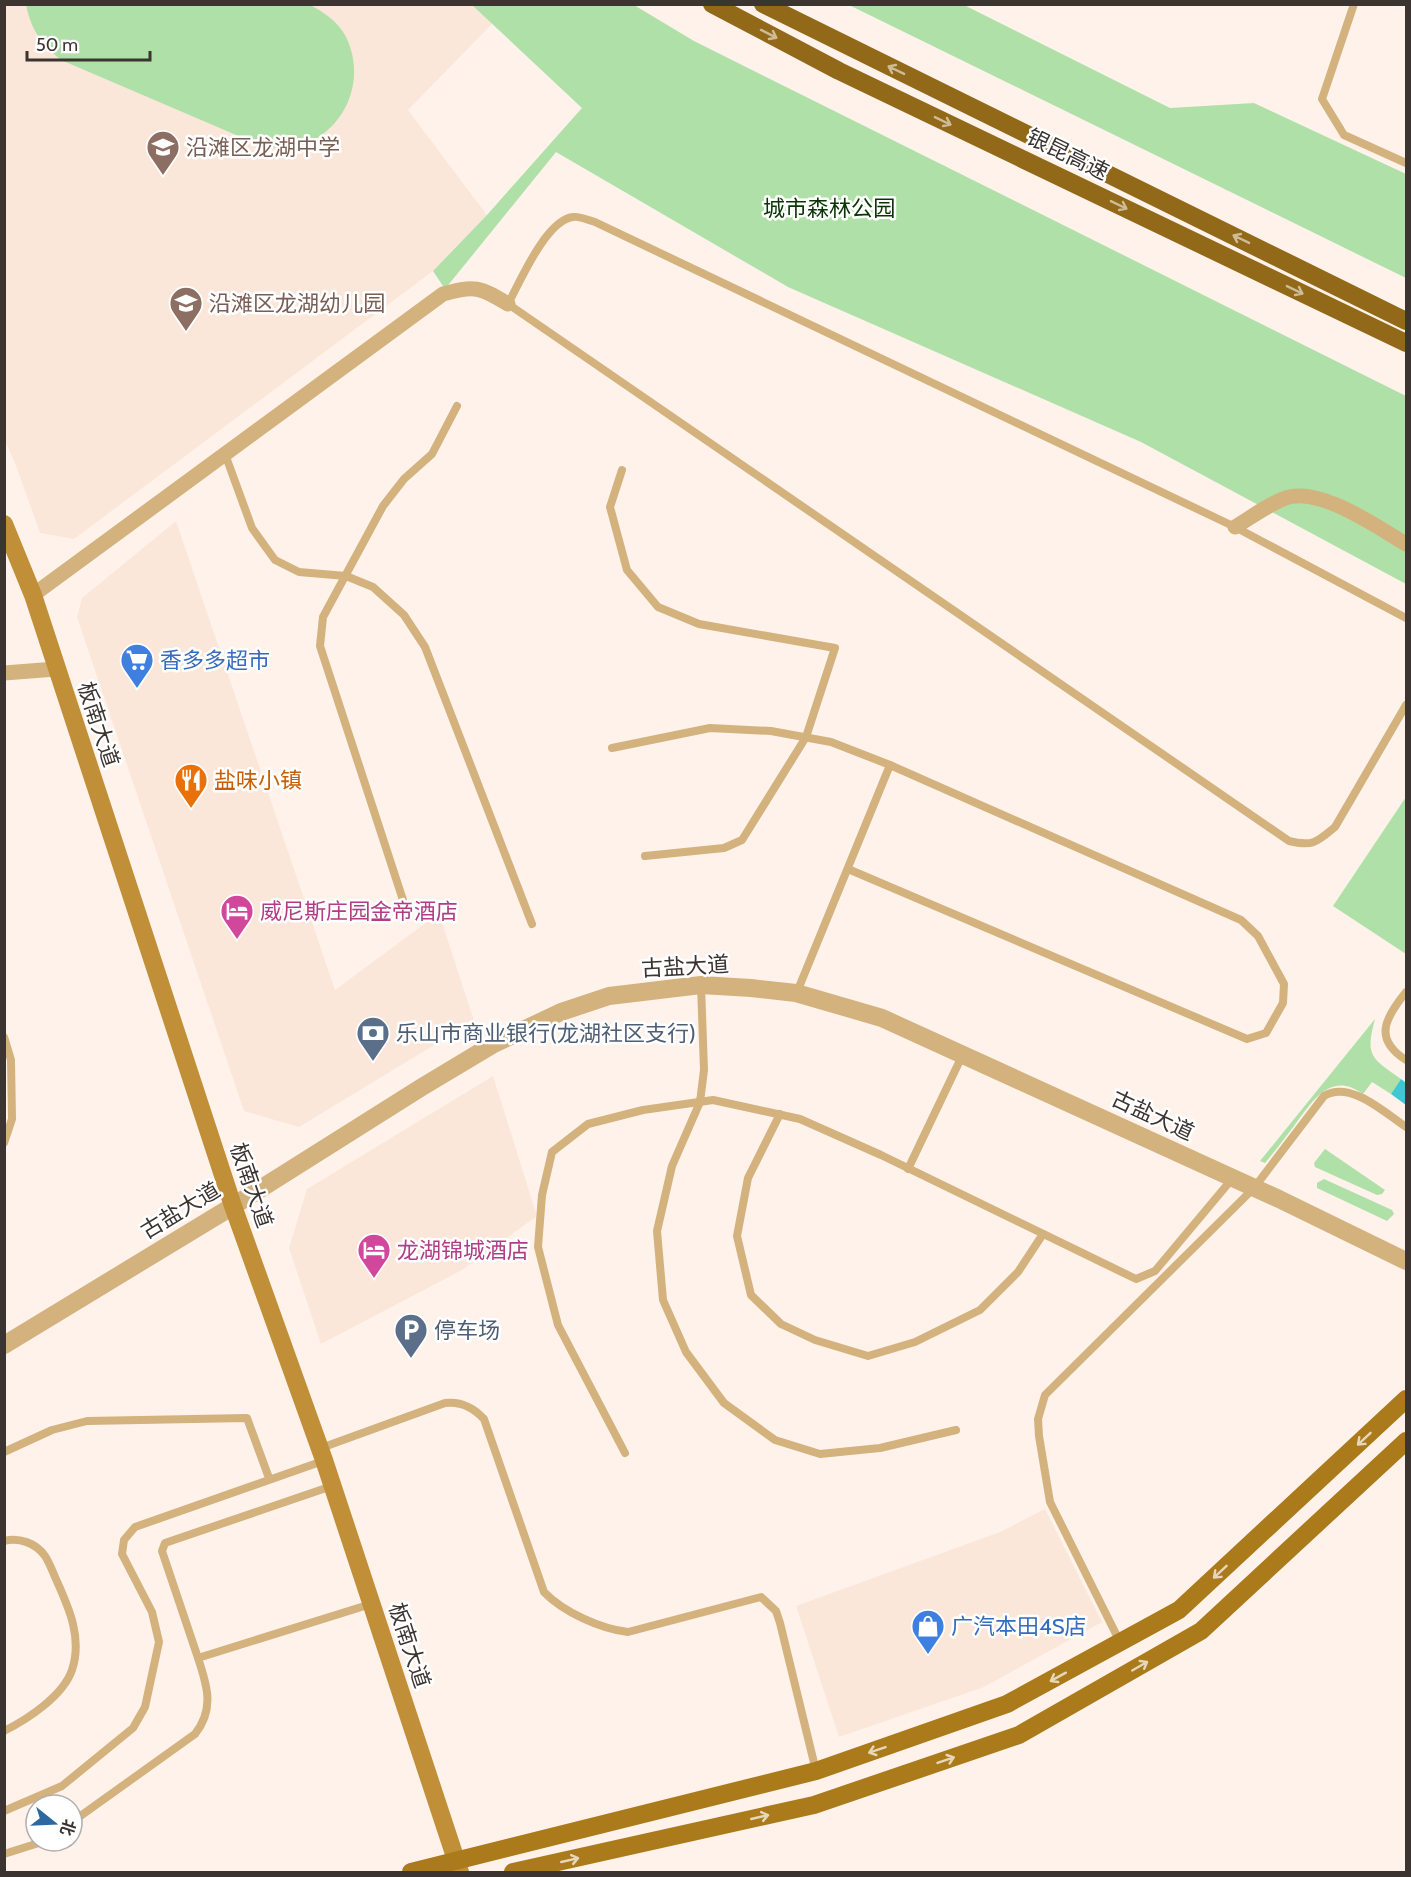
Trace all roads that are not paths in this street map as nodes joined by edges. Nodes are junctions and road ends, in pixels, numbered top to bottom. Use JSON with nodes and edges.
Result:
{"nodes":[{"id":1,"x":712,"y":4,"type":"edge"},
{"id":2,"x":763,"y":4,"type":"edge"},
{"id":3,"x":1354,"y":4,"type":"edge"},
{"id":4,"x":1407,"y":163,"type":"edge"},
{"id":5,"x":508,"y":304,"type":"junction"},
{"id":6,"x":1407,"y":321,"type":"edge"},
{"id":7,"x":1407,"y":343,"type":"edge"},
{"id":8,"x":457,"y":406,"type":"dead end"},
{"id":9,"x":225,"y":454,"type":"junction"},
{"id":10,"x":622,"y":470,"type":"dead end"},
{"id":11,"x":4,"y":524,"type":"edge"},
{"id":12,"x":1235,"y":527,"type":"junction"},
{"id":13,"x":1407,"y":544,"type":"edge"},
{"id":14,"x":346,"y":576,"type":"junction"},
{"id":15,"x":33,"y":595,"type":"junction"},
{"id":16,"x":1407,"y":618,"type":"edge"},
{"id":17,"x":56,"y":669,"type":"junction"},
{"id":18,"x":4,"y":673,"type":"edge"},
{"id":19,"x":1407,"y":705,"type":"edge"},
{"id":20,"x":806,"y":737,"type":"junction"},
{"id":21,"x":612,"y":748,"type":"dead end"},
{"id":22,"x":890,"y":765,"type":"junction"},
{"id":23,"x":645,"y":856,"type":"dead end"},
{"id":24,"x":849,"y":869,"type":"junction"},
{"id":25,"x":403,"y":900,"type":"dead end"},
{"id":26,"x":532,"y":924,"type":"dead end"},
{"id":27,"x":700,"y":985,"type":"junction"},
{"id":28,"x":1407,"y":992,"type":"edge"},
{"id":29,"x":796,"y":993,"type":"junction"},
{"id":30,"x":4,"y":1037,"type":"edge"},
{"id":31,"x":963,"y":1054,"type":"junction"},
{"id":32,"x":1407,"y":1060,"type":"edge"},
{"id":33,"x":700,"y":1102,"type":"junction"},
{"id":34,"x":780,"y":1114,"type":"junction"},
{"id":35,"x":1407,"y":1127,"type":"edge"},
{"id":36,"x":4,"y":1143,"type":"edge"},
{"id":37,"x":908,"y":1169,"type":"junction"},
{"id":38,"x":1233,"y":1178,"type":"junction"},
{"id":39,"x":1254,"y":1188,"type":"junction"},
{"id":40,"x":233,"y":1206,"type":"junction"},
{"id":41,"x":1043,"y":1234,"type":"junction"},
{"id":42,"x":1407,"y":1261,"type":"edge"},
{"id":43,"x":4,"y":1345,"type":"edge"},
{"id":44,"x":1407,"y":1400,"type":"edge"},
{"id":45,"x":956,"y":1430,"type":"dead end"},
{"id":46,"x":1407,"y":1441,"type":"edge"},
{"id":47,"x":4,"y":1452,"type":"edge"},
{"id":48,"x":625,"y":1453,"type":"dead end"},
{"id":49,"x":322,"y":1454,"type":"junction"},
{"id":50,"x":269,"y":1478,"type":"junction"},
{"id":51,"x":332,"y":1486,"type":"junction"},
{"id":52,"x":4,"y":1541,"type":"edge"},
{"id":53,"x":371,"y":1604,"type":"junction"},
{"id":54,"x":1120,"y":1642,"type":"junction"},
{"id":55,"x":198,"y":1658,"type":"junction"},
{"id":56,"x":4,"y":1731,"type":"edge"},
{"id":57,"x":816,"y":1771,"type":"junction"},
{"id":58,"x":4,"y":1811,"type":"edge"},
{"id":59,"x":84,"y":1813,"type":"edge"},
{"id":60,"x":24,"y":1848,"type":"edge"},
{"id":61,"x":4,"y":1854,"type":"edge"},
{"id":62,"x":458,"y":1866,"type":"edge"},
{"id":63,"x":411,"y":1872,"type":"edge"},
{"id":64,"x":513,"y":1872,"type":"edge"}],
"edges":[{"from":1,"to":7,"type":"highway","name":"银昆高速","one_way":true},
{"from":6,"to":2,"type":"highway","name":"银昆高速","one_way":true},
{"from":3,"to":4,"type":"lane"},
{"from":5,"to":9,"type":"street"},
{"from":5,"to":12,"type":"lane"},
{"from":5,"to":19,"type":"lane"},
{"from":8,"to":14,"type":"lane"},
{"from":9,"to":14,"type":"lane"},
{"from":9,"to":15,"type":"street"},
{"from":10,"to":20,"type":"lane"},
{"from":11,"to":15,"type":"main road","name":"板南大道"},
{"from":12,"to":13,"type":"street"},
{"from":12,"to":16,"type":"lane"},
{"from":14,"to":25,"type":"lane"},
{"from":14,"to":26,"type":"lane"},
{"from":15,"to":17,"type":"main road","name":"板南大道"},
{"from":17,"to":18,"type":"street"},
{"from":17,"to":40,"type":"main road","name":"板南大道"},
{"from":20,"to":21,"type":"lane"},
{"from":20,"to":22,"type":"lane"},
{"from":20,"to":23,"type":"lane"},
{"from":22,"to":24,"type":"lane"},
{"from":22,"to":24,"type":"lane"},
{"from":24,"to":29,"type":"lane"},
{"from":27,"to":29,"type":"street","name":"古盐大道"},
{"from":27,"to":33,"type":"lane"},
{"from":27,"to":40,"type":"street","name":"古盐大道"},
{"from":28,"to":32,"type":"lane"},
{"from":29,"to":31,"type":"street","name":"古盐大道"},
{"from":30,"to":36,"type":"lane"},
{"from":31,"to":37,"type":"lane"},
{"from":31,"to":38,"type":"street","name":"古盐大道"},
{"from":33,"to":34,"type":"lane"},
{"from":33,"to":45,"type":"lane"},
{"from":33,"to":48,"type":"lane"},
{"from":34,"to":37,"type":"lane"},
{"from":34,"to":41,"type":"lane"},
{"from":35,"to":39,"type":"lane"},
{"from":37,"to":41,"type":"lane"},
{"from":38,"to":39,"type":"street","name":"古盐大道"},
{"from":38,"to":41,"type":"lane"},
{"from":39,"to":42,"type":"street","name":"古盐大道"},
{"from":39,"to":54,"type":"lane"},
{"from":40,"to":43,"type":"street","name":"古盐大道"},
{"from":40,"to":49,"type":"main road","name":"板南大道"},
{"from":44,"to":54,"type":"main road","one_way":true},
{"from":64,"to":46,"type":"main road","one_way":true},
{"from":47,"to":50,"type":"lane"},
{"from":49,"to":50,"type":"lane"},
{"from":49,"to":51,"type":"main road","name":"板南大道"},
{"from":49,"to":57,"type":"lane"},
{"from":50,"to":58,"type":"lane"},
{"from":51,"to":53,"type":"main road","name":"板南大道"},
{"from":51,"to":55,"type":"lane"},
{"from":52,"to":56,"type":"lane"},
{"from":53,"to":55,"type":"lane"},
{"from":53,"to":62,"type":"main road","name":"板南大道"},
{"from":54,"to":57,"type":"main road","one_way":true},
{"from":55,"to":59,"type":"lane"},
{"from":57,"to":62,"type":"main road"},
{"from":60,"to":61,"type":"lane"},
{"from":62,"to":63,"type":"main road"}]}
